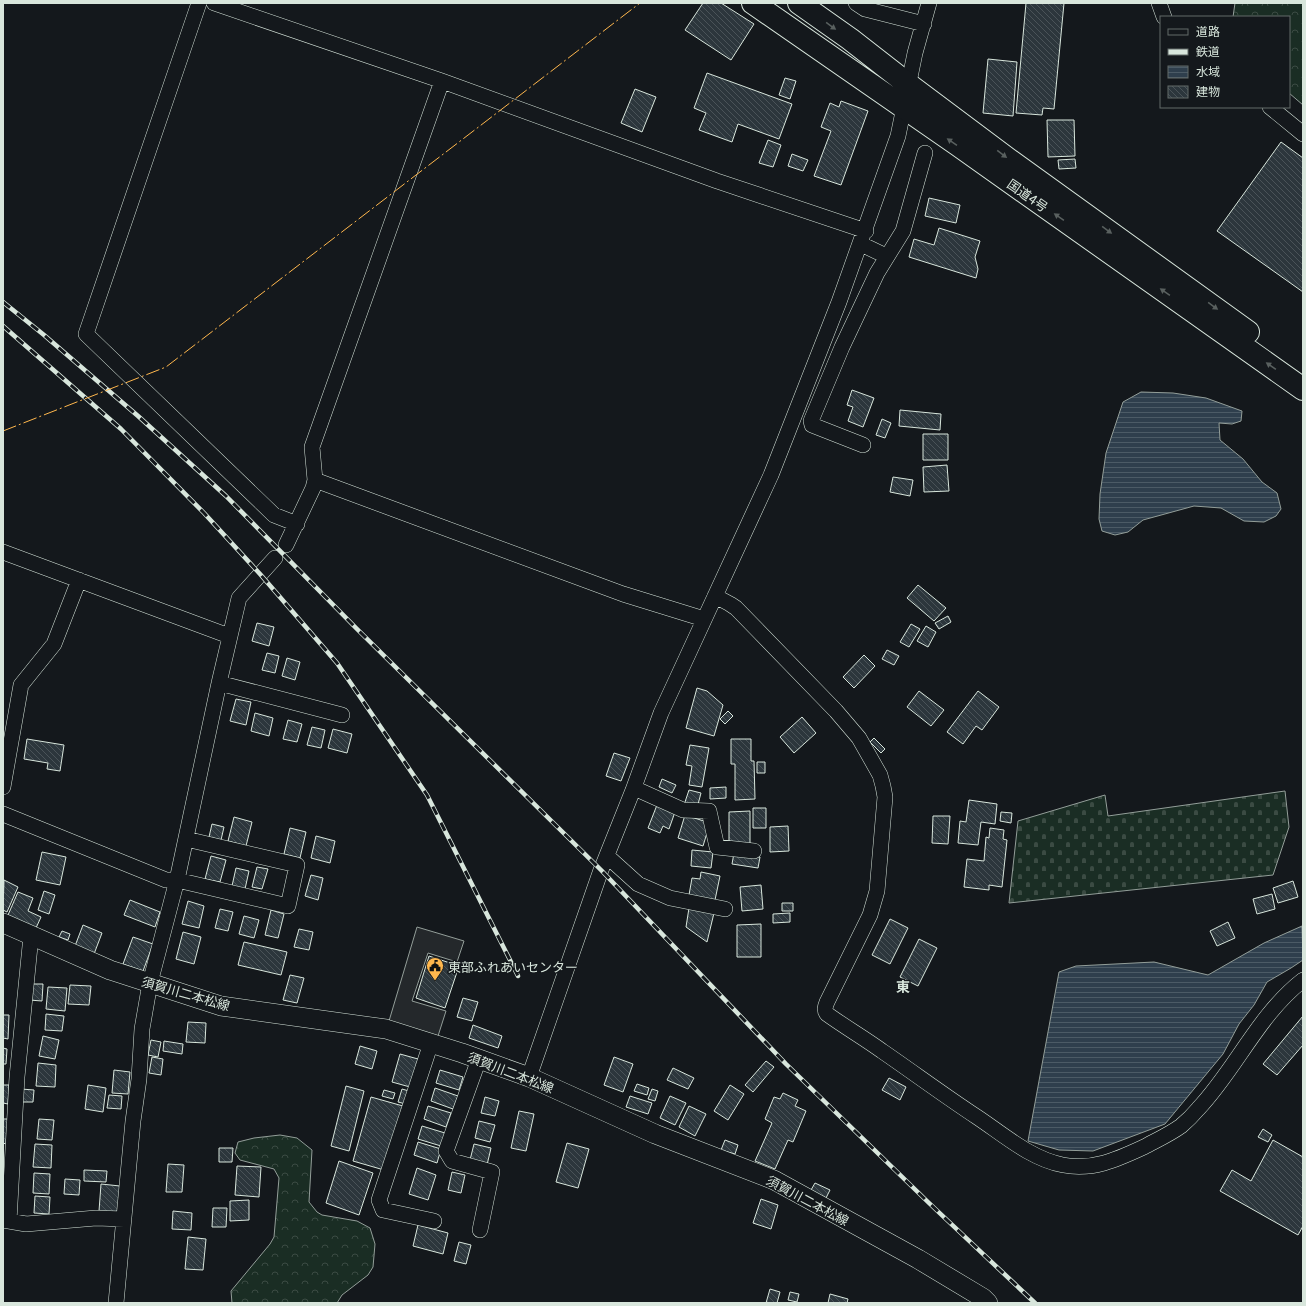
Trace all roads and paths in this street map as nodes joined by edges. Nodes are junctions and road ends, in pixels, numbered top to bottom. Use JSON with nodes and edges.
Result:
{"nodes":[{"id":1,"x":199,"y":3,"type":"edge"},
{"id":2,"x":214,"y":3,"type":"edge"},
{"id":3,"x":753,"y":3,"type":"edge"},
{"id":4,"x":799,"y":3,"type":"edge"},
{"id":5,"x":856,"y":3,"type":"edge"},
{"id":6,"x":929,"y":3,"type":"edge"},
{"id":7,"x":1159,"y":3,"type":"edge"},
{"id":8,"x":1164,"y":16,"type":"edge"},
{"id":9,"x":924,"y":24,"type":"junction"},
{"id":10,"x":442,"y":81,"type":"junction"},
{"id":11,"x":909,"y":85,"type":"junction"},
{"id":12,"x":1271,"y":108,"type":"edge"},
{"id":13,"x":904,"y":109,"type":"junction"},
{"id":14,"x":1303,"y":134,"type":"edge"},
{"id":15,"x":925,"y":153,"type":"dead end"},
{"id":16,"x":863,"y":238,"type":"junction"},
{"id":17,"x":886,"y":256,"type":"junction"},
{"id":18,"x":1303,"y":371,"type":"edge"},
{"id":19,"x":1303,"y":389,"type":"edge"},
{"id":20,"x":863,"y":445,"type":"dead end"},
{"id":21,"x":315,"y":480,"type":"junction"},
{"id":22,"x":297,"y":524,"type":"junction"},
{"id":23,"x":286,"y":545,"type":"dead end"},
{"id":24,"x":3,"y":552,"type":"edge"},
{"id":25,"x":275,"y":558,"type":"dead end"},
{"id":26,"x":78,"y":580,"type":"junction"},
{"id":27,"x":715,"y":596,"type":"junction"},
{"id":28,"x":704,"y":619,"type":"junction"},
{"id":29,"x":229,"y":636,"type":"junction"},
{"id":30,"x":219,"y":683,"type":"junction"},
{"id":31,"x":342,"y":715,"type":"dead end"},
{"id":32,"x":3,"y":787,"type":"edge"},
{"id":33,"x":634,"y":788,"type":"junction"},
{"id":34,"x":3,"y":814,"type":"edge"},
{"id":35,"x":186,"y":838,"type":"junction"},
{"id":36,"x":754,"y":851,"type":"dead end"},
{"id":37,"x":607,"y":856,"type":"junction"},
{"id":38,"x":177,"y":880,"type":"junction"},
{"id":39,"x":725,"y":909,"type":"dead end"},
{"id":40,"x":3,"y":923,"type":"edge"},
{"id":41,"x":31,"y":936,"type":"junction"},
{"id":42,"x":1303,"y":980,"type":"edge"},
{"id":43,"x":150,"y":983,"type":"junction"},
{"id":44,"x":431,"y":1043,"type":"junction"},
{"id":45,"x":478,"y":1059,"type":"junction"},
{"id":46,"x":10,"y":1077,"type":"edge"},
{"id":47,"x":529,"y":1077,"type":"junction"},
{"id":48,"x":8,"y":1148,"type":"edge"},
{"id":49,"x":7,"y":1187,"type":"edge"},
{"id":50,"x":124,"y":1219,"type":"junction"},
{"id":51,"x":6,"y":1221,"type":"edge"},
{"id":52,"x":434,"y":1221,"type":"dead end"},
{"id":53,"x":480,"y":1230,"type":"dead end"},
{"id":54,"x":116,"y":1303,"type":"edge"},
{"id":55,"x":988,"y":1303,"type":"edge"}],
"edges":[{"from":1,"to":22,"type":"street"},
{"from":2,"to":10,"type":"street"},
{"from":3,"to":13,"type":"highway","name":"国道4号"},
{"from":4,"to":11,"type":"highway","name":"国道4号","one_way":true},
{"from":5,"to":9,"type":"street"},
{"from":6,"to":9,"type":"street"},
{"from":7,"to":8,"type":"street"},
{"from":9,"to":11,"type":"street"},
{"from":10,"to":16,"type":"street"},
{"from":10,"to":21,"type":"street"},
{"from":11,"to":13,"type":"street"},
{"from":11,"to":18,"type":"highway","name":"国道4号","one_way":true},
{"from":12,"to":14,"type":"street"},
{"from":13,"to":16,"type":"street"},
{"from":19,"to":13,"type":"highway","name":"国道4号","one_way":true},
{"from":15,"to":17,"type":"street"},
{"from":16,"to":17,"type":"street"},
{"from":16,"to":27,"type":"street"},
{"from":17,"to":20,"type":"street"},
{"from":21,"to":22,"type":"street"},
{"from":21,"to":28,"type":"street"},
{"from":22,"to":23,"type":"street"},
{"from":24,"to":26,"type":"street"},
{"from":25,"to":29,"type":"street"},
{"from":26,"to":29,"type":"street"},
{"from":26,"to":32,"type":"street"},
{"from":27,"to":28,"type":"street"},
{"from":27,"to":42,"type":"street"},
{"from":28,"to":33,"type":"street"},
{"from":29,"to":30,"type":"street"},
{"from":30,"to":31,"type":"street"},
{"from":30,"to":35,"type":"street"},
{"from":33,"to":36,"type":"street"},
{"from":33,"to":37,"type":"street"},
{"from":34,"to":38,"type":"street"},
{"from":35,"to":38,"type":"street"},
{"from":35,"to":38,"type":"street"},
{"from":37,"to":39,"type":"street"},
{"from":37,"to":47,"type":"street"},
{"from":38,"to":43,"type":"street"},
{"from":40,"to":41,"type":"main road","name":"須賀川二本松線"},
{"from":41,"to":43,"type":"main road","name":"須賀川二本松線"},
{"from":41,"to":46,"type":"street"},
{"from":43,"to":44,"type":"main road","name":"須賀川二本松線"},
{"from":43,"to":50,"type":"street"},
{"from":44,"to":45,"type":"main road","name":"須賀川二本松線"},
{"from":44,"to":52,"type":"street"},
{"from":45,"to":47,"type":"main road","name":"須賀川二本松線"},
{"from":45,"to":53,"type":"street"},
{"from":46,"to":48,"type":"street"},
{"from":47,"to":55,"type":"main road","name":"須賀川二本松線"},
{"from":48,"to":49,"type":"street"},
{"from":49,"to":51,"type":"street"},
{"from":50,"to":51,"type":"street"},
{"from":50,"to":54,"type":"street"}]}
